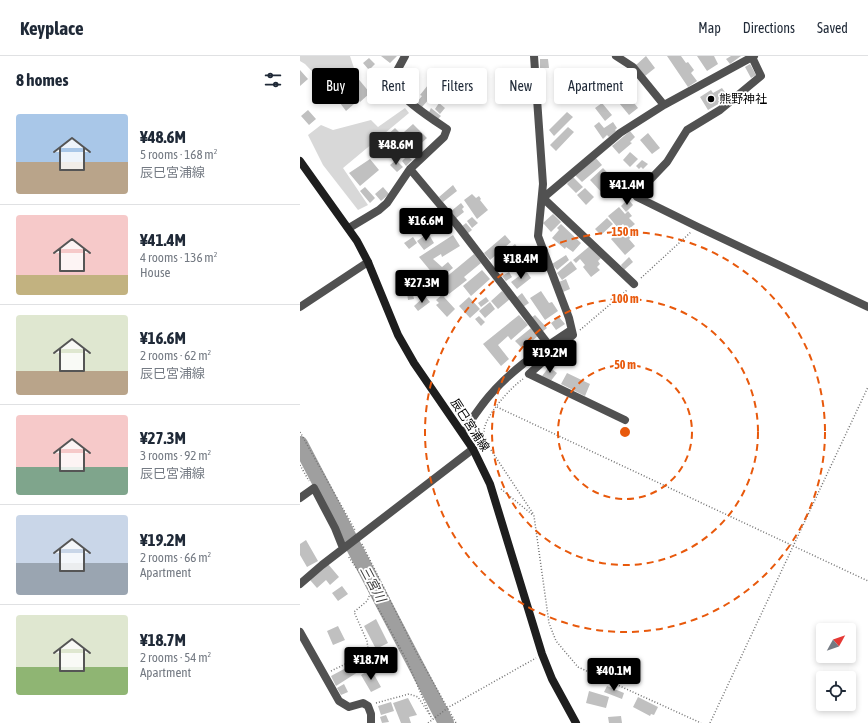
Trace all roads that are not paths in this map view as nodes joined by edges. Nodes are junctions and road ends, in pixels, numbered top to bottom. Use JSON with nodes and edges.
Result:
{"nodes":[{"id":1,"x":405,"y":56,"type":"edge"},
{"id":2,"x":534,"y":56,"type":"edge"},
{"id":3,"x":616,"y":56,"type":"edge"},
{"id":4,"x":753,"y":57,"type":"edge"},
{"id":5,"x":664,"y":105,"type":"junction"},
{"id":6,"x":300,"y":160,"type":"edge"},
{"id":7,"x":410,"y":169,"type":"junction"},
{"id":8,"x":543,"y":198,"type":"junction"},
{"id":9,"x":349,"y":228,"type":"junction"},
{"id":10,"x":368,"y":262,"type":"junction"},
{"id":11,"x":634,"y":284,"type":"dead end"},
{"id":12,"x":300,"y":307,"type":"edge"},
{"id":13,"x":868,"y":307,"type":"edge"},
{"id":14,"x":571,"y":330,"type":"junction"},
{"id":15,"x":548,"y":344,"type":"junction"},
{"id":16,"x":625,"y":420,"type":"dead end"},
{"id":17,"x":463,"y":432,"type":"junction"},
{"id":18,"x":473,"y":449,"type":"junction"},
{"id":19,"x":300,"y":498,"type":"edge"},
{"id":20,"x":343,"y":548,"type":"junction"},
{"id":21,"x":300,"y":584,"type":"edge"},
{"id":22,"x":300,"y":632,"type":"edge"},
{"id":23,"x":371,"y":723,"type":"edge"},
{"id":24,"x":576,"y":723,"type":"edge"}],
"edges":[{"from":1,"to":7,"type":"street"},
{"from":2,"to":8,"type":"street"},
{"from":3,"to":5,"type":"street"},
{"from":4,"to":5,"type":"street"},
{"from":4,"to":13,"type":"street"},
{"from":5,"to":8,"type":"street"},
{"from":6,"to":9,"type":"main road","name":"辰巳宮浦線"},
{"from":7,"to":9,"type":"street"},
{"from":7,"to":15,"type":"street"},
{"from":8,"to":11,"type":"street"},
{"from":8,"to":14,"type":"street"},
{"from":9,"to":10,"type":"main road","name":"辰巳宮浦線"},
{"from":10,"to":12,"type":"street"},
{"from":10,"to":17,"type":"main road","name":"辰巳宮浦線"},
{"from":14,"to":15,"type":"street"},
{"from":14,"to":16,"type":"street"},
{"from":15,"to":17,"type":"street"},
{"from":17,"to":18,"type":"main road","name":"辰巳宮浦線"},
{"from":18,"to":20,"type":"street"},
{"from":18,"to":24,"type":"main road","name":"辰巳宮浦線"},
{"from":19,"to":20,"type":"street"},
{"from":20,"to":21,"type":"street"},
{"from":22,"to":23,"type":"street"}]}
